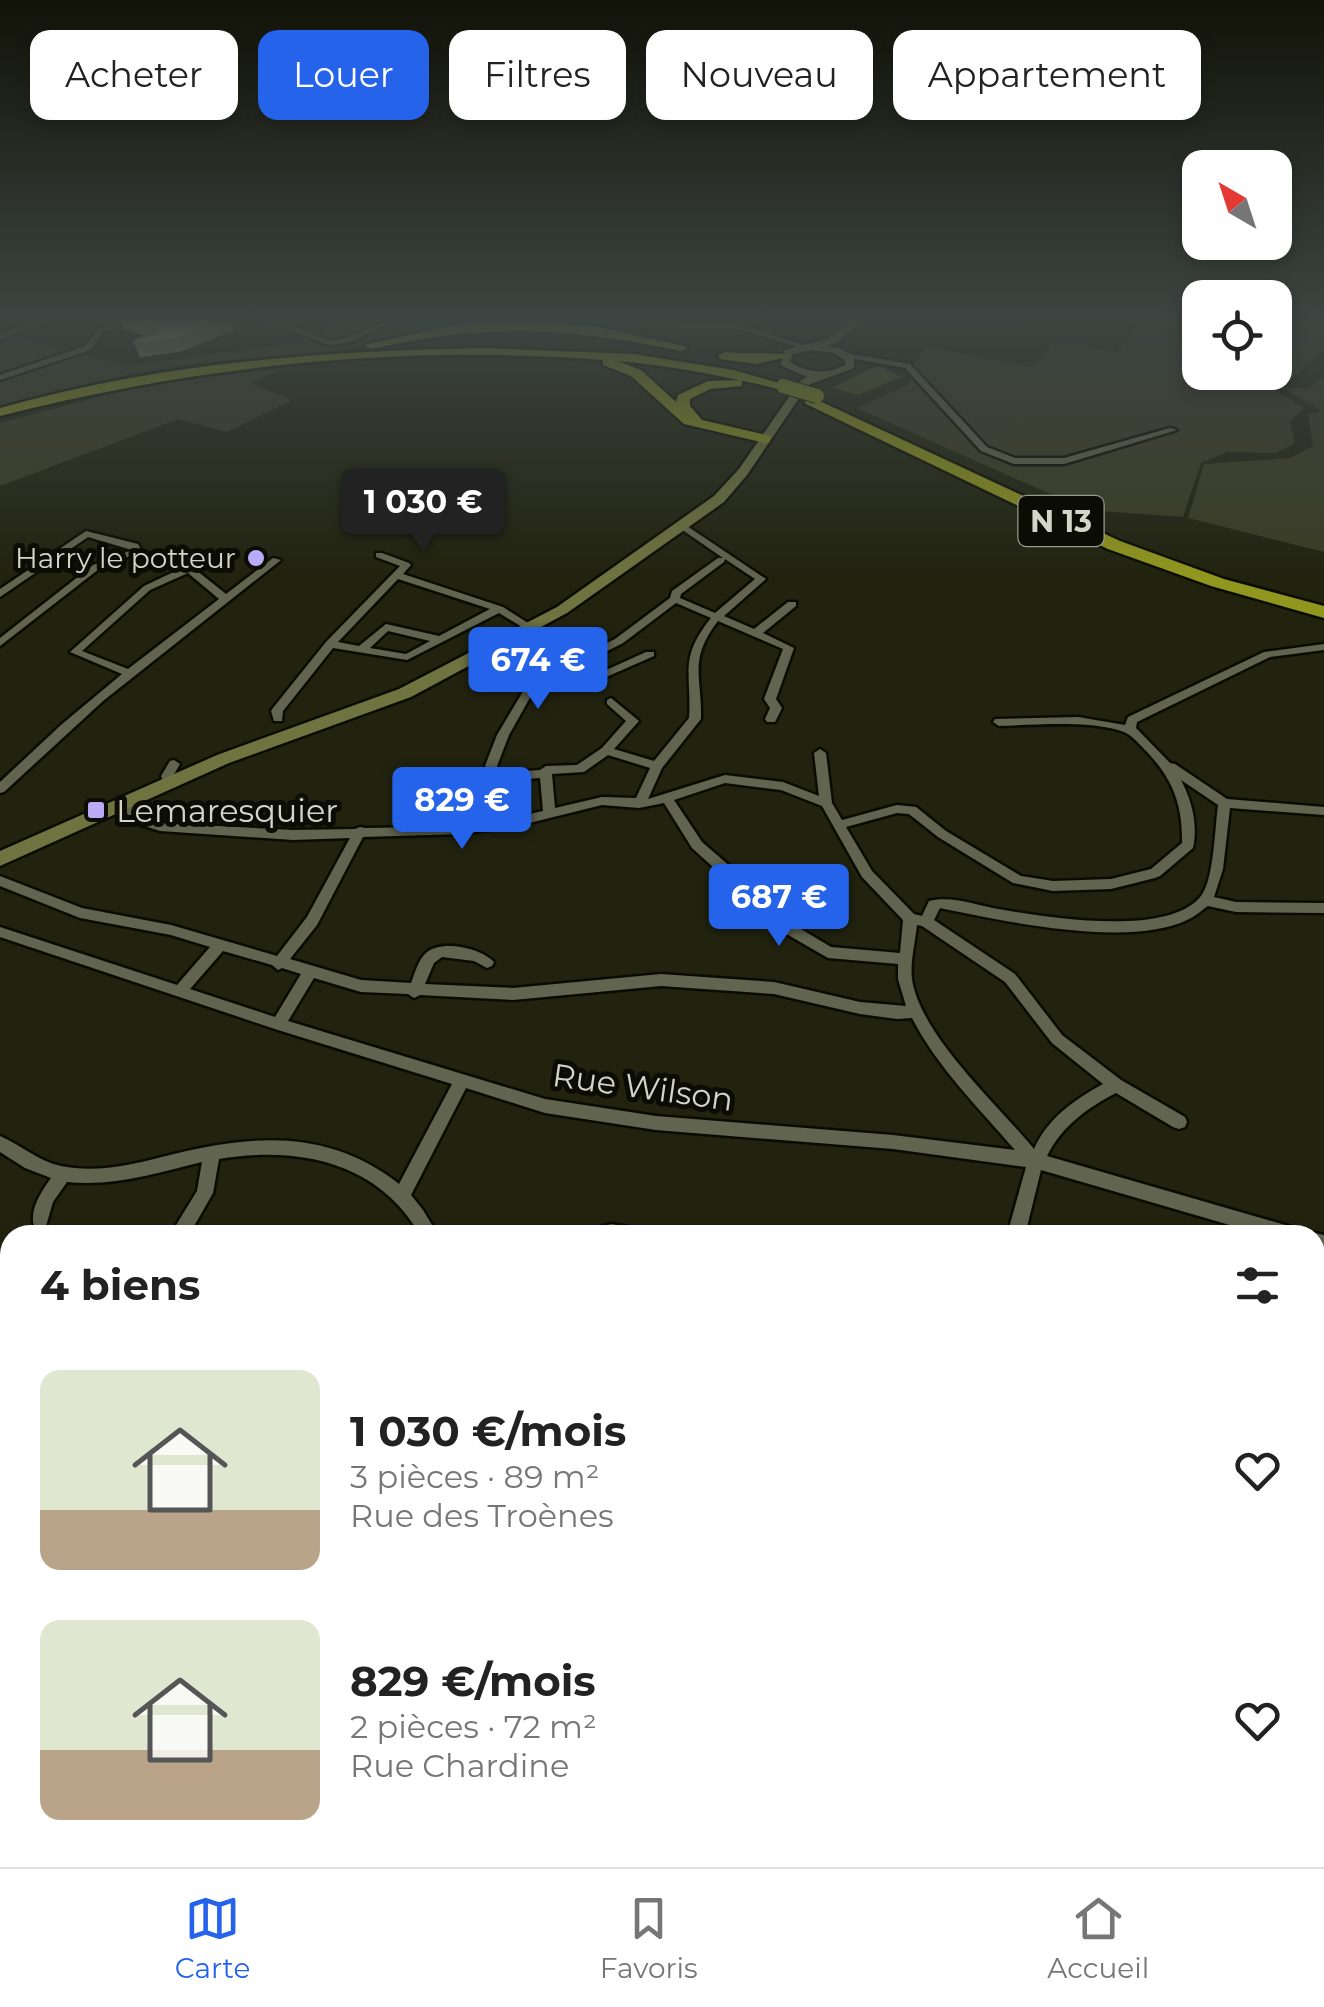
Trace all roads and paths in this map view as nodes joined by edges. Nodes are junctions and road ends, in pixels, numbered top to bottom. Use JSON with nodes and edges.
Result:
{"nodes":[{"id":1,"x":38,"y":403,"type":"edge"},
{"id":2,"x":47,"y":403,"type":"edge"},
{"id":3,"x":672,"y":403,"type":"edge"},
{"id":4,"x":683,"y":403,"type":"edge"},
{"id":5,"x":787,"y":403,"type":"edge"},
{"id":6,"x":823,"y":403,"type":"edge"},
{"id":7,"x":825,"y":403,"type":"edge"},
{"id":8,"x":944,"y":403,"type":"edge"},
{"id":9,"x":0,"y":414,"type":"edge"},
{"id":10,"x":1173,"y":430,"type":"dead end"},
{"id":11,"x":767,"y":437,"type":"junction"},
{"id":12,"x":684,"y":527,"type":"junction"},
{"id":13,"x":380,"y":555,"type":"dead end"},
{"id":14,"x":173,"y":556,"type":"dead end"},
{"id":15,"x":276,"y":560,"type":"dead end"},
{"id":16,"x":721,"y":560,"type":"dead end"},
{"id":17,"x":188,"y":569,"type":"junction"},
{"id":18,"x":402,"y":576,"type":"junction"},
{"id":19,"x":0,"y":594,"type":"edge"},
{"id":20,"x":226,"y":598,"type":"junction"},
{"id":21,"x":675,"y":599,"type":"junction"},
{"id":22,"x":1324,"y":603,"type":"edge"},
{"id":23,"x":792,"y":604,"type":"dead end"},
{"id":24,"x":499,"y":609,"type":"junction"},
{"id":25,"x":1324,"y":612,"type":"edge"},
{"id":26,"x":718,"y":616,"type":"junction"},
{"id":27,"x":530,"y":628,"type":"junction"},
{"id":28,"x":0,"y":630,"type":"edge"},
{"id":29,"x":756,"y":633,"type":"junction"},
{"id":30,"x":14,"y":635,"type":"junction"},
{"id":31,"x":441,"y":640,"type":"junction"},
{"id":32,"x":0,"y":643,"type":"edge"},
{"id":33,"x":330,"y":644,"type":"junction"},
{"id":34,"x":1324,"y":647,"type":"edge"},
{"id":35,"x":362,"y":649,"type":"junction"},
{"id":36,"x":650,"y":654,"type":"dead end"},
{"id":37,"x":576,"y":661,"type":"junction"},
{"id":38,"x":128,"y":673,"type":"junction"},
{"id":39,"x":611,"y":702,"type":"dead end"},
{"id":40,"x":278,"y":718,"type":"dead end"},
{"id":41,"x":770,"y":719,"type":"dead end"},
{"id":42,"x":999,"y":722,"type":"dead end"},
{"id":43,"x":1130,"y":729,"type":"junction"},
{"id":44,"x":606,"y":751,"type":"junction"},
{"id":45,"x":820,"y":753,"type":"dead end"},
{"id":46,"x":174,"y":764,"type":"dead end"},
{"id":47,"x":657,"y":766,"type":"junction"},
{"id":48,"x":1171,"y":767,"type":"junction"},
{"id":49,"x":546,"y":774,"type":"junction"},
{"id":50,"x":499,"y":777,"type":"junction"},
{"id":51,"x":169,"y":782,"type":"junction"},
{"id":52,"x":0,"y":789,"type":"edge"},
{"id":53,"x":667,"y":798,"type":"junction"},
{"id":54,"x":1224,"y":802,"type":"junction"},
{"id":55,"x":123,"y":803,"type":"junction"},
{"id":56,"x":826,"y":803,"type":"junction"},
{"id":57,"x":406,"y":804,"type":"dead end"},
{"id":58,"x":639,"y":804,"type":"junction"},
{"id":59,"x":1324,"y":811,"type":"edge"},
{"id":60,"x":549,"y":813,"type":"junction"},
{"id":61,"x":839,"y":826,"type":"junction"},
{"id":62,"x":360,"y":832,"type":"junction"},
{"id":63,"x":0,"y":859,"type":"edge"},
{"id":64,"x":0,"y":881,"type":"edge"},
{"id":65,"x":1206,"y":900,"type":"junction"},
{"id":66,"x":1324,"y":908,"type":"edge"},
{"id":67,"x":918,"y":920,"type":"junction"},
{"id":68,"x":0,"y":932,"type":"edge"},
{"id":69,"x":221,"y":944,"type":"junction"},
{"id":70,"x":906,"y":960,"type":"junction"},
{"id":71,"x":487,"y":962,"type":"dead end"},
{"id":72,"x":278,"y":964,"type":"junction"},
{"id":73,"x":309,"y":973,"type":"junction"},
{"id":74,"x":179,"y":992,"type":"junction"},
{"id":75,"x":414,"y":992,"type":"junction"},
{"id":76,"x":917,"y":1011,"type":"junction"},
{"id":77,"x":278,"y":1024,"type":"junction"},
{"id":78,"x":462,"y":1081,"type":"junction"},
{"id":79,"x":1116,"y":1085,"type":"junction"},
{"id":80,"x":1179,"y":1122,"type":"dead end"},
{"id":81,"x":0,"y":1144,"type":"edge"},
{"id":82,"x":212,"y":1153,"type":"junction"},
{"id":83,"x":1033,"y":1160,"type":"junction"},
{"id":84,"x":63,"y":1174,"type":"junction"},
{"id":85,"x":402,"y":1196,"type":"junction"},
{"id":86,"x":40,"y":1220,"type":"dead end"},
{"id":87,"x":185,"y":1225,"type":"edge"},
{"id":88,"x":422,"y":1225,"type":"edge"},
{"id":89,"x":1018,"y":1225,"type":"edge"},
{"id":90,"x":1257,"y":1225,"type":"edge"}],
"edges":[{"from":1,"to":9,"type":"highway","number":"N 13"},
{"from":2,"to":9,"type":"highway","number":"N 13"},
{"from":3,"to":11,"type":"highway"},
{"from":4,"to":11,"type":"highway"},
{"from":5,"to":11,"type":"main road"},
{"from":6,"to":25,"type":"highway","number":"N 13"},
{"from":7,"to":22,"type":"highway","number":"N 13"},
{"from":8,"to":10,"type":"street"},
{"from":11,"to":12,"type":"main road"},
{"from":12,"to":26,"type":"street"},
{"from":12,"to":27,"type":"main road"},
{"from":13,"to":18,"type":"street"},
{"from":14,"to":17,"type":"street"},
{"from":15,"to":20,"type":"street"},
{"from":16,"to":21,"type":"street"},
{"from":17,"to":20,"type":"street"},
{"from":17,"to":38,"type":"street"},
{"from":18,"to":24,"type":"street"},
{"from":18,"to":33,"type":"street"},
{"from":19,"to":30,"type":"street"},
{"from":20,"to":38,"type":"street"},
{"from":21,"to":26,"type":"street"},
{"from":21,"to":37,"type":"street"},
{"from":23,"to":29,"type":"street"},
{"from":24,"to":27,"type":"street"},
{"from":24,"to":31,"type":"street"},
{"from":26,"to":29,"type":"street"},
{"from":26,"to":47,"type":"street"},
{"from":27,"to":51,"type":"main road"},
{"from":28,"to":30,"type":"street"},
{"from":29,"to":41,"type":"street"},
{"from":30,"to":32,"type":"street"},
{"from":31,"to":35,"type":"street"},
{"from":31,"to":35,"type":"street"},
{"from":33,"to":35,"type":"street"},
{"from":33,"to":40,"type":"street"},
{"from":34,"to":43,"type":"street"},
{"from":36,"to":37,"type":"street"},
{"from":37,"to":50,"type":"street"},
{"from":38,"to":52,"type":"street"},
{"from":39,"to":44,"type":"street"},
{"from":42,"to":43,"type":"street"},
{"from":43,"to":48,"type":"street"},
{"from":44,"to":47,"type":"street"},
{"from":44,"to":49,"type":"street"},
{"from":45,"to":56,"type":"street"},
{"from":46,"to":51,"type":"street"},
{"from":47,"to":58,"type":"street"},
{"from":48,"to":54,"type":"street"},
{"from":48,"to":61,"type":"street"},
{"from":49,"to":50,"type":"street"},
{"from":49,"to":60,"type":"street"},
{"from":50,"to":57,"type":"street"},
{"from":51,"to":55,"type":"main road"},
{"from":53,"to":56,"type":"street"},
{"from":53,"to":58,"type":"street"},
{"from":53,"to":70,"type":"street"},
{"from":54,"to":59,"type":"street"},
{"from":54,"to":65,"type":"street"},
{"from":55,"to":62,"type":"street"},
{"from":55,"to":63,"type":"main road"},
{"from":56,"to":61,"type":"street"},
{"from":58,"to":60,"type":"street"},
{"from":60,"to":62,"type":"street"},
{"from":61,"to":67,"type":"street"},
{"from":62,"to":72,"type":"street"},
{"from":64,"to":69,"type":"street"},
{"from":65,"to":66,"type":"street"},
{"from":65,"to":67,"type":"street"},
{"from":67,"to":70,"type":"street"},
{"from":67,"to":79,"type":"street"},
{"from":68,"to":74,"type":"street","name":"Rue Wilson"},
{"from":69,"to":72,"type":"street"},
{"from":69,"to":74,"type":"street"},
{"from":70,"to":76,"type":"street"},
{"from":71,"to":75,"type":"street"},
{"from":72,"to":73,"type":"street"},
{"from":73,"to":75,"type":"street"},
{"from":73,"to":77,"type":"street"},
{"from":74,"to":77,"type":"street","name":"Rue Wilson"},
{"from":75,"to":76,"type":"street"},
{"from":76,"to":83,"type":"street"},
{"from":77,"to":78,"type":"street","name":"Rue Wilson"},
{"from":78,"to":83,"type":"street","name":"Rue Wilson"},
{"from":78,"to":85,"type":"street"},
{"from":79,"to":80,"type":"street"},
{"from":79,"to":83,"type":"street"},
{"from":81,"to":84,"type":"street"},
{"from":82,"to":84,"type":"street"},
{"from":82,"to":85,"type":"street"},
{"from":82,"to":87,"type":"street"},
{"from":83,"to":89,"type":"street"},
{"from":83,"to":90,"type":"street","name":"Rue Wilson"},
{"from":84,"to":86,"type":"street"},
{"from":85,"to":88,"type":"street"}]}
